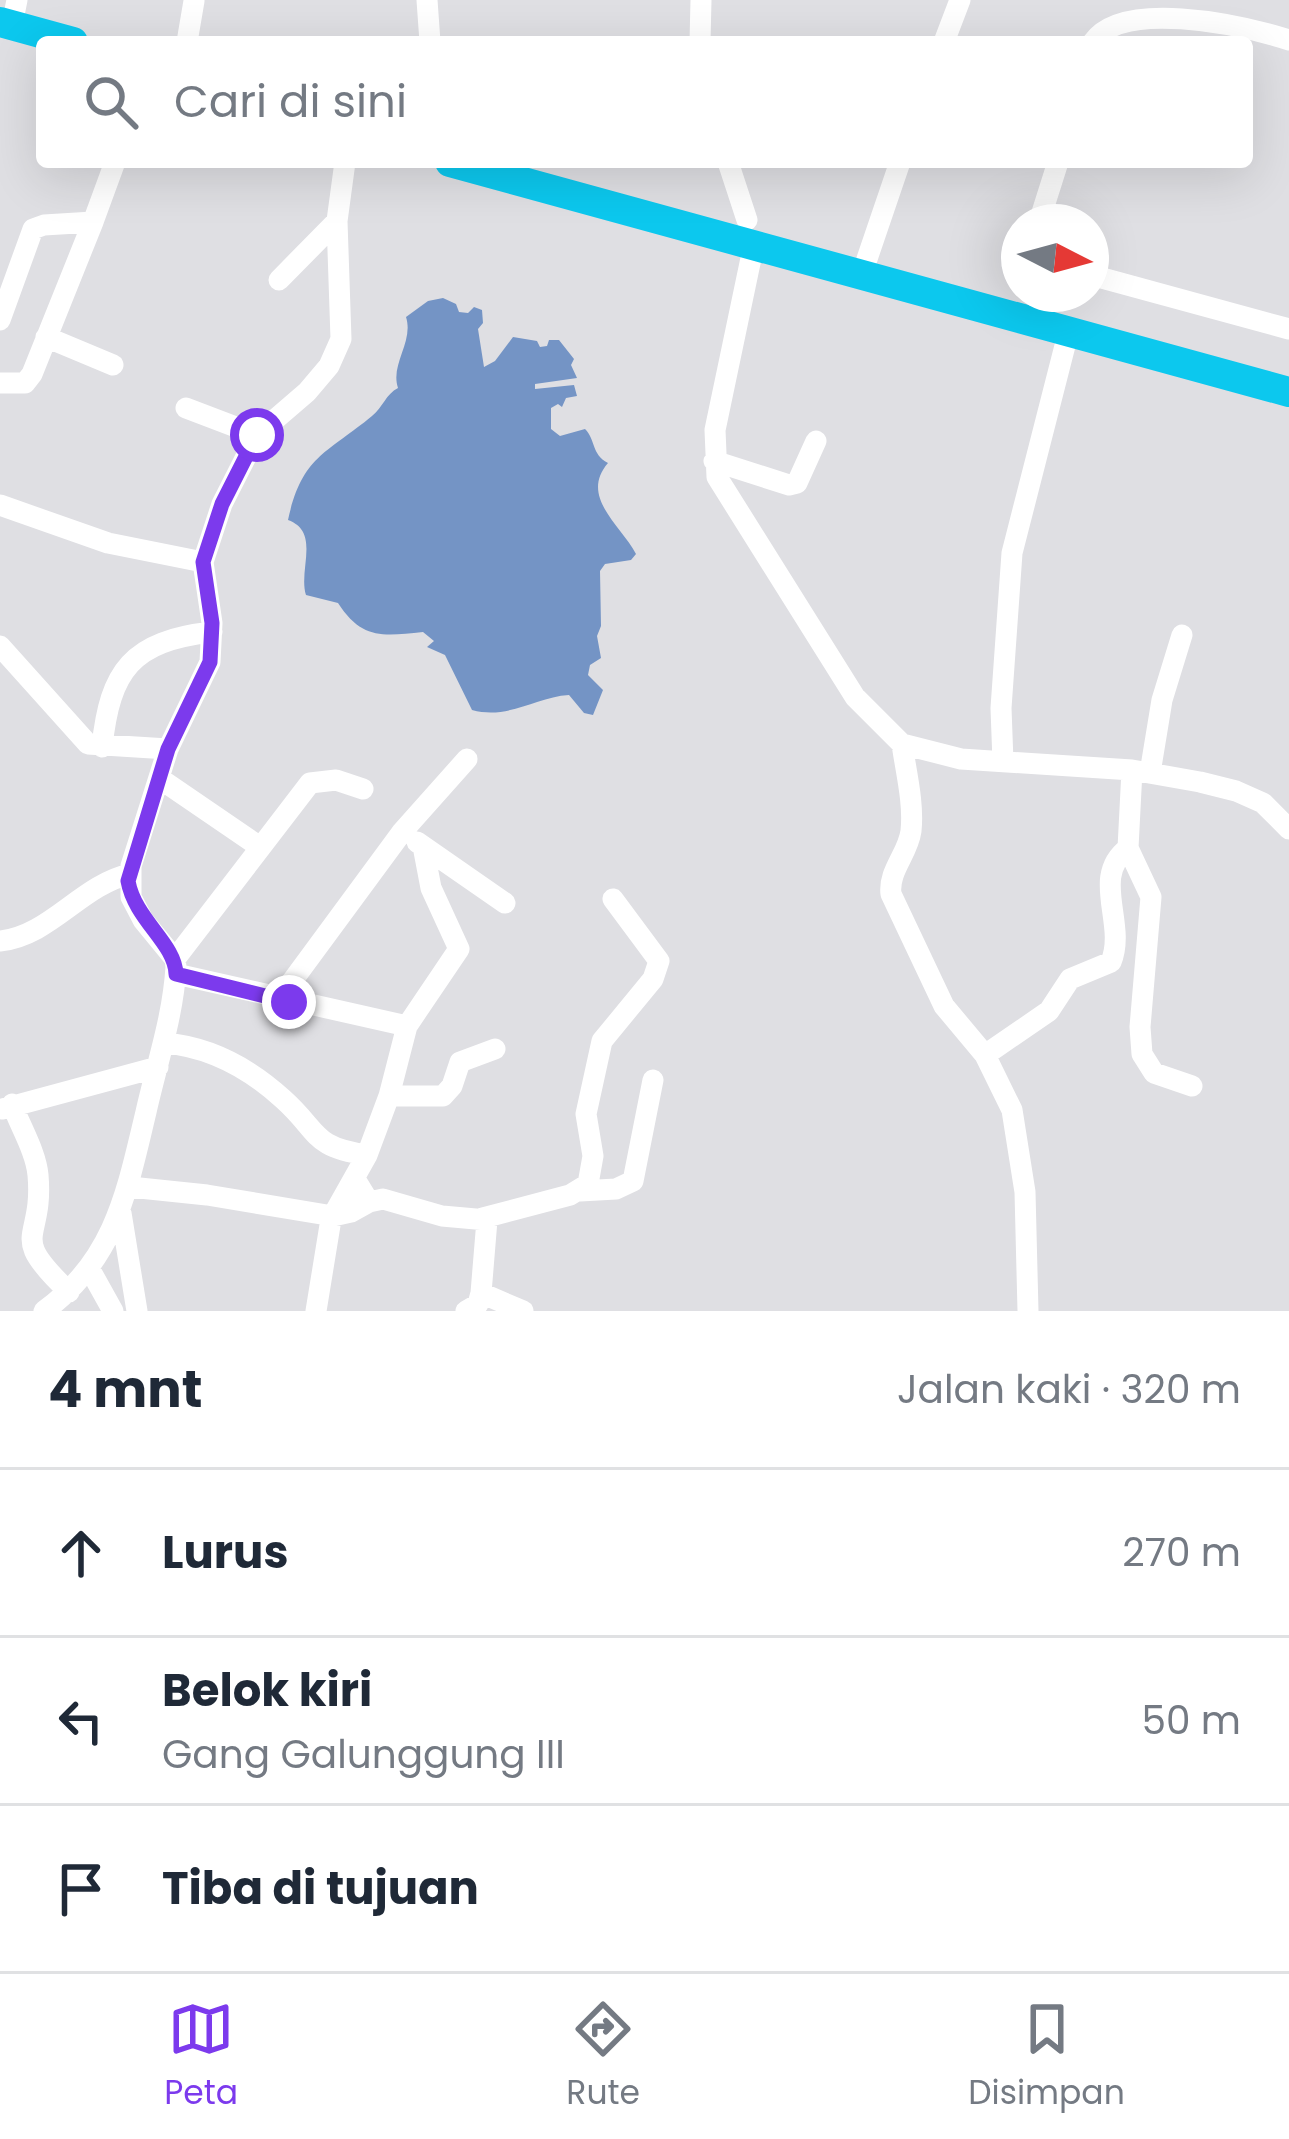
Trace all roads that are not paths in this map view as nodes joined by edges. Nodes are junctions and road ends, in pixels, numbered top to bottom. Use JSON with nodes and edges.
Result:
{"nodes":[{"id":1,"x":427,"y":0,"type":"edge"},
{"id":2,"x":701,"y":0,"type":"edge"},
{"id":3,"x":960,"y":0,"type":"edge"},
{"id":4,"x":194,"y":2,"type":"edge"},
{"id":5,"x":7,"y":21,"type":"edge"},
{"id":6,"x":54,"y":36,"type":"edge"},
{"id":7,"x":188,"y":36,"type":"edge"},
{"id":8,"x":430,"y":36,"type":"edge"},
{"id":9,"x":700,"y":36,"type":"edge"},
{"id":10,"x":946,"y":36,"type":"edge"},
{"id":11,"x":1097,"y":36,"type":"edge"},
{"id":12,"x":1289,"y":40,"type":"edge"},
{"id":13,"x":36,"y":45,"type":"edge"},
{"id":14,"x":113,"y":168,"type":"edge"},
{"id":15,"x":344,"y":168,"type":"edge"},
{"id":16,"x":477,"y":168,"type":"edge"},
{"id":17,"x":523,"y":168,"type":"edge"},
{"id":18,"x":730,"y":168,"type":"edge"},
{"id":19,"x":898,"y":168,"type":"edge"},
{"id":20,"x":1056,"y":168,"type":"edge"},
{"id":21,"x":1045,"y":204,"type":"edge"},
{"id":22,"x":666,"y":212,"type":"junction"},
{"id":23,"x":337,"y":221,"type":"junction"},
{"id":24,"x":93,"y":222,"type":"junction"},
{"id":25,"x":751,"y":232,"type":"junction"},
{"id":26,"x":11,"y":257,"type":"edge"},
{"id":27,"x":867,"y":259,"type":"junction"},
{"id":28,"x":279,"y":280,"type":"dead end"},
{"id":29,"x":1109,"y":280,"type":"edge"},
{"id":30,"x":0,"y":320,"type":"edge"},
{"id":31,"x":1289,"y":329,"type":"edge"},
{"id":32,"x":1070,"y":330,"type":"junction"},
{"id":33,"x":46,"y":338,"type":"junction"},
{"id":34,"x":113,"y":365,"type":"dead end"},
{"id":35,"x":1289,"y":374,"type":"edge"},
{"id":36,"x":0,"y":383,"type":"edge"},
{"id":37,"x":1289,"y":392,"type":"edge"},
{"id":38,"x":186,"y":408,"type":"dead end"},
{"id":39,"x":257,"y":435,"type":"junction"},
{"id":40,"x":816,"y":441,"type":"dead end"},
{"id":41,"x":714,"y":461,"type":"junction"},
{"id":42,"x":0,"y":505,"type":"edge"},
{"id":43,"x":203,"y":562,"type":"junction"},
{"id":44,"x":212,"y":632,"type":"junction"},
{"id":45,"x":1182,"y":635,"type":"dead end"},
{"id":46,"x":0,"y":646,"type":"edge"},
{"id":47,"x":902,"y":744,"type":"junction"},
{"id":48,"x":102,"y":747,"type":"junction"},
{"id":49,"x":168,"y":749,"type":"junction"},
{"id":50,"x":467,"y":758,"type":"dead end"},
{"id":51,"x":1003,"y":762,"type":"junction"},
{"id":52,"x":1141,"y":771,"type":"junction"},
{"id":53,"x":159,"y":778,"type":"junction"},
{"id":54,"x":363,"y":789,"type":"dead end"},
{"id":55,"x":1289,"y":829,"type":"edge"},
{"id":56,"x":402,"y":832,"type":"junction"},
{"id":57,"x":423,"y":846,"type":"junction"},
{"id":58,"x":260,"y":847,"type":"junction"},
{"id":59,"x":1128,"y":848,"type":"junction"},
{"id":60,"x":130,"y":874,"type":"junction"},
{"id":61,"x":613,"y":899,"type":"dead end"},
{"id":62,"x":505,"y":903,"type":"dead end"},
{"id":63,"x":0,"y":941,"type":"edge"},
{"id":64,"x":1111,"y":962,"type":"junction"},
{"id":65,"x":175,"y":967,"type":"junction"},
{"id":66,"x":279,"y":999,"type":"junction"},
{"id":67,"x":1141,"y":1003,"type":"junction"},
{"id":68,"x":407,"y":1026,"type":"junction"},
{"id":69,"x":165,"y":1043,"type":"junction"},
{"id":70,"x":495,"y":1049,"type":"dead end"},
{"id":71,"x":985,"y":1055,"type":"junction"},
{"id":72,"x":158,"y":1067,"type":"junction"},
{"id":73,"x":653,"y":1080,"type":"dead end"},
{"id":74,"x":1192,"y":1086,"type":"dead end"},
{"id":75,"x":389,"y":1096,"type":"junction"},
{"id":76,"x":6,"y":1107,"type":"edge"},
{"id":77,"x":367,"y":1155,"type":"junction"},
{"id":78,"x":356,"y":1179,"type":"junction"},
{"id":79,"x":130,"y":1187,"type":"junction"},
{"id":80,"x":580,"y":1191,"type":"junction"},
{"id":81,"x":369,"y":1202,"type":"junction"},
{"id":82,"x":121,"y":1213,"type":"junction"},
{"id":83,"x":333,"y":1216,"type":"junction"},
{"id":84,"x":483,"y":1218,"type":"junction"},
{"id":85,"x":89,"y":1268,"type":"junction"},
{"id":86,"x":69,"y":1292,"type":"junction"},
{"id":87,"x":481,"y":1293,"type":"junction"},
{"id":88,"x":44,"y":1311,"type":"edge"},
{"id":89,"x":113,"y":1311,"type":"edge"},
{"id":90,"x":137,"y":1311,"type":"edge"},
{"id":91,"x":316,"y":1311,"type":"edge"},
{"id":92,"x":466,"y":1311,"type":"edge"},
{"id":93,"x":523,"y":1311,"type":"edge"},
{"id":94,"x":1028,"y":1311,"type":"edge"}],
"edges":[{"from":1,"to":8,"type":"street"},
{"from":2,"to":9,"type":"street"},
{"from":3,"to":10,"type":"street"},
{"from":4,"to":7,"type":"street"},
{"from":5,"to":6,"type":"highway"},
{"from":5,"to":13,"type":"highway"},
{"from":11,"to":12,"type":"street"},
{"from":14,"to":24,"type":"street"},
{"from":15,"to":23,"type":"street"},
{"from":16,"to":22,"type":"highway"},
{"from":17,"to":22,"type":"highway"},
{"from":18,"to":25,"type":"street"},
{"from":19,"to":27,"type":"street"},
{"from":20,"to":21,"type":"street"},
{"from":22,"to":25,"type":"highway"},
{"from":23,"to":28,"type":"street"},
{"from":23,"to":39,"type":"street"},
{"from":24,"to":26,"type":"street"},
{"from":24,"to":33,"type":"street"},
{"from":25,"to":27,"type":"highway"},
{"from":25,"to":32,"type":"highway"},
{"from":25,"to":41,"type":"street"},
{"from":26,"to":30,"type":"street"},
{"from":27,"to":35,"type":"highway"},
{"from":29,"to":31,"type":"street"},
{"from":32,"to":37,"type":"highway"},
{"from":32,"to":51,"type":"street"},
{"from":33,"to":34,"type":"street"},
{"from":33,"to":36,"type":"street"},
{"from":38,"to":39,"type":"street"},
{"from":39,"to":43,"type":"street"},
{"from":40,"to":41,"type":"street"},
{"from":41,"to":47,"type":"street"},
{"from":42,"to":43,"type":"street"},
{"from":43,"to":44,"type":"street"},
{"from":44,"to":48,"type":"street"},
{"from":44,"to":49,"type":"street"},
{"from":45,"to":52,"type":"street"},
{"from":46,"to":48,"type":"street"},
{"from":47,"to":51,"type":"street"},
{"from":47,"to":71,"type":"street"},
{"from":48,"to":49,"type":"street"},
{"from":49,"to":53,"type":"street"},
{"from":50,"to":56,"type":"street"},
{"from":51,"to":52,"type":"street"},
{"from":52,"to":55,"type":"street"},
{"from":52,"to":59,"type":"street"},
{"from":53,"to":58,"type":"street"},
{"from":53,"to":60,"type":"street"},
{"from":54,"to":58,"type":"street"},
{"from":56,"to":57,"type":"street"},
{"from":56,"to":66,"type":"street"},
{"from":57,"to":62,"type":"street"},
{"from":57,"to":68,"type":"street"},
{"from":58,"to":65,"type":"street"},
{"from":59,"to":64,"type":"street"},
{"from":59,"to":67,"type":"street"},
{"from":60,"to":63,"type":"street"},
{"from":60,"to":65,"type":"street"},
{"from":61,"to":80,"type":"street"},
{"from":64,"to":67,"type":"street"},
{"from":64,"to":71,"type":"street"},
{"from":65,"to":66,"type":"street"},
{"from":65,"to":69,"type":"street"},
{"from":66,"to":68,"type":"street"},
{"from":67,"to":74,"type":"street"},
{"from":68,"to":75,"type":"street"},
{"from":69,"to":72,"type":"street"},
{"from":69,"to":77,"type":"street"},
{"from":70,"to":75,"type":"street"},
{"from":71,"to":94,"type":"street"},
{"from":72,"to":76,"type":"street"},
{"from":72,"to":79,"type":"street"},
{"from":73,"to":80,"type":"street"},
{"from":75,"to":77,"type":"street"},
{"from":76,"to":86,"type":"street"},
{"from":77,"to":78,"type":"street"},
{"from":78,"to":81,"type":"street"},
{"from":78,"to":83,"type":"street"},
{"from":79,"to":82,"type":"street"},
{"from":79,"to":83,"type":"street"},
{"from":80,"to":84,"type":"street"},
{"from":81,"to":83,"type":"street"},
{"from":81,"to":84,"type":"street"},
{"from":82,"to":85,"type":"street"},
{"from":82,"to":90,"type":"street"},
{"from":83,"to":91,"type":"street"},
{"from":84,"to":87,"type":"street"},
{"from":85,"to":86,"type":"street"},
{"from":85,"to":89,"type":"street"},
{"from":86,"to":88,"type":"street"},
{"from":87,"to":92,"type":"street"},
{"from":87,"to":93,"type":"street"}]}
